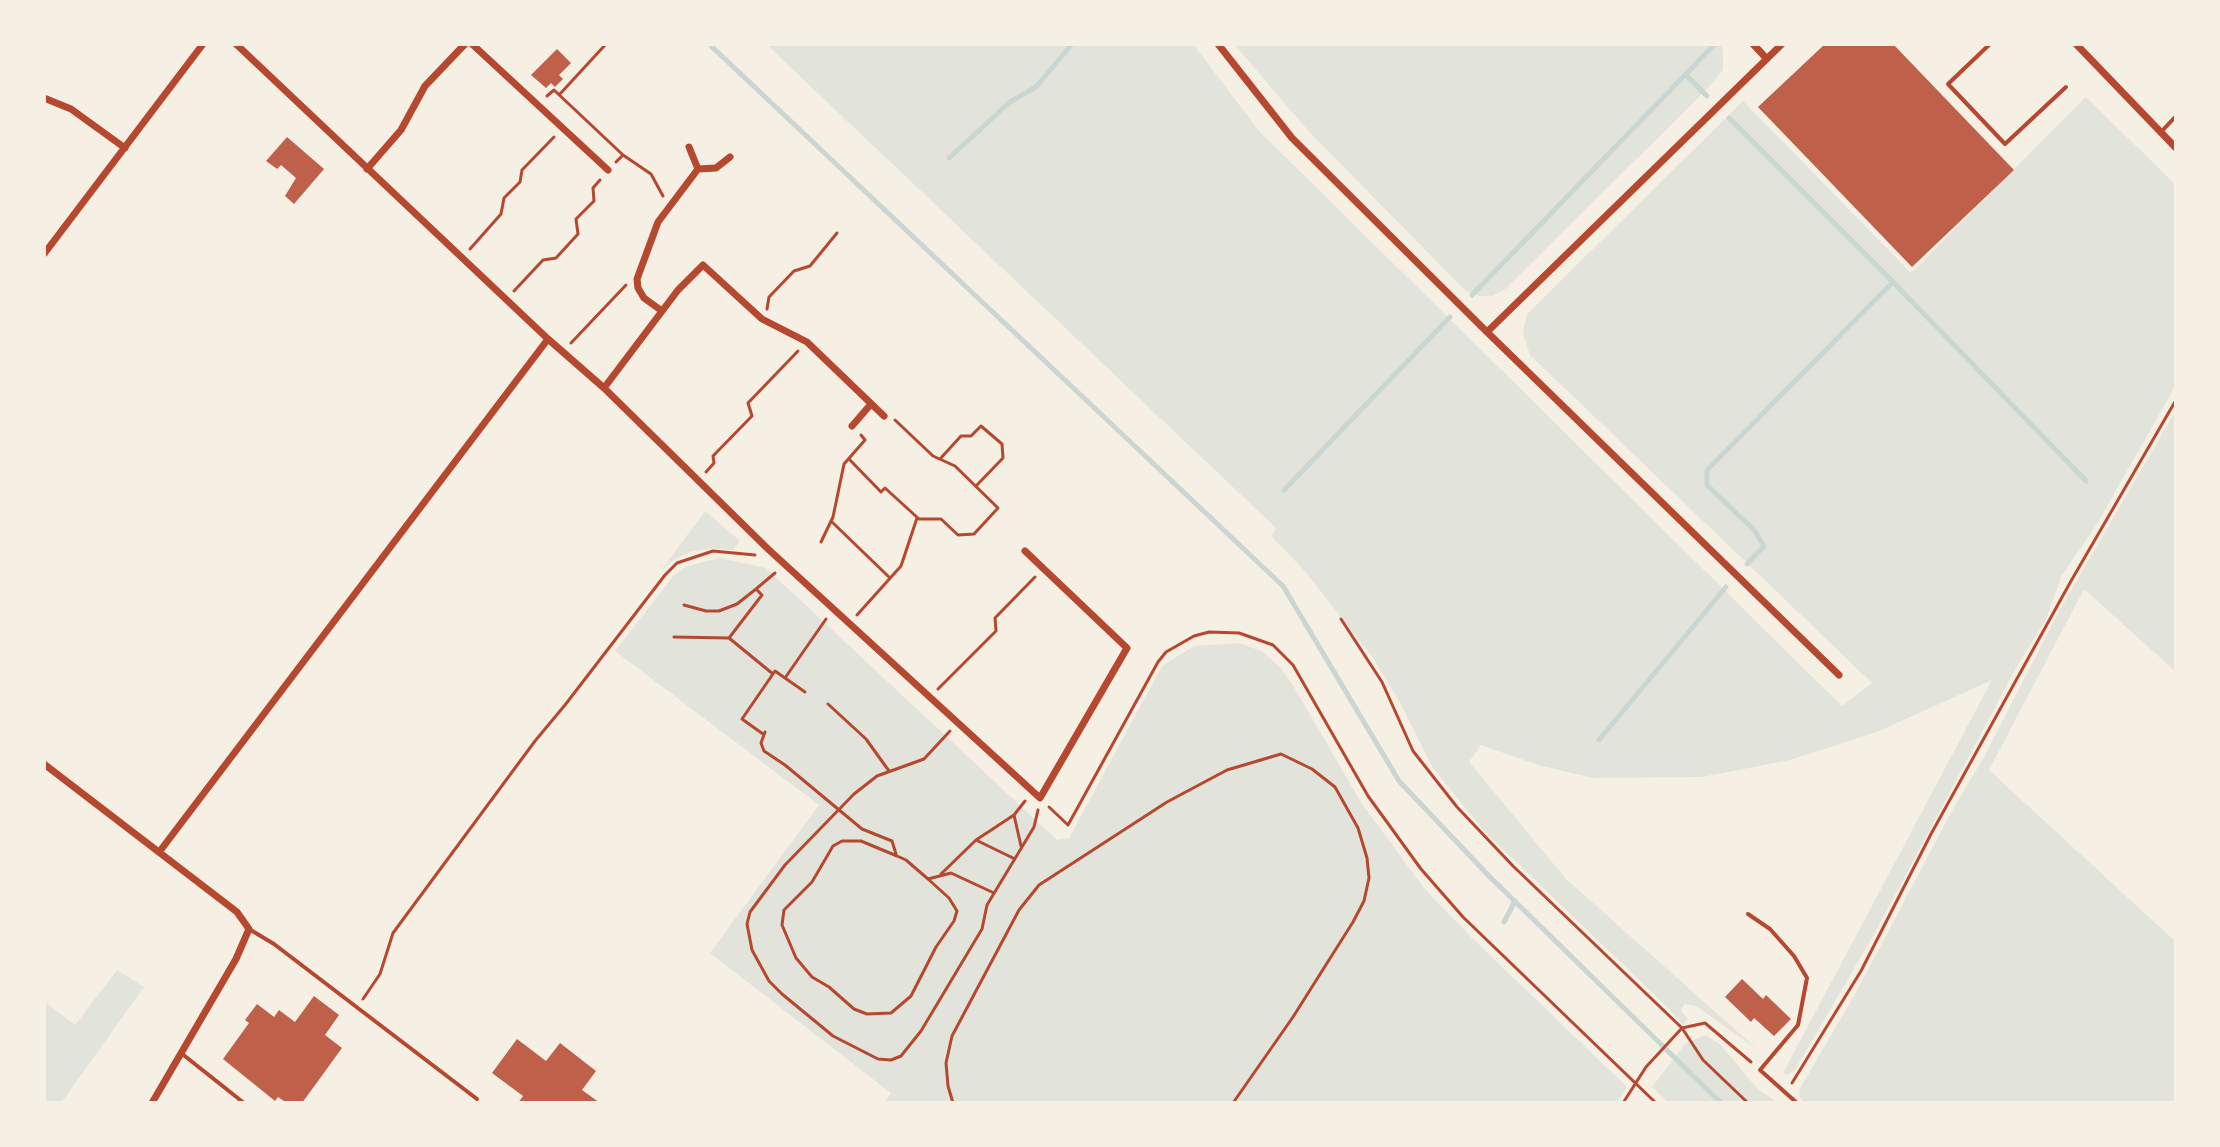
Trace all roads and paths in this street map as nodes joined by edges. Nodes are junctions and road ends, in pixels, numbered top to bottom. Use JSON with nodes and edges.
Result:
{"nodes":[{"id":1,"x":203,"y":44,"type":"edge"},
{"id":2,"x":236,"y":44,"type":"edge"},
{"id":3,"x":465,"y":44,"type":"edge"},
{"id":4,"x":472,"y":44,"type":"edge"},
{"id":5,"x":606,"y":44,"type":"edge"},
{"id":6,"x":1218,"y":44,"type":"edge"},
{"id":7,"x":1753,"y":44,"type":"edge"},
{"id":8,"x":1782,"y":44,"type":"edge"},
{"id":9,"x":1990,"y":44,"type":"edge"},
{"id":10,"x":2076,"y":44,"type":"edge"},
{"id":11,"x":1767,"y":59,"type":"junction"},
{"id":12,"x":2066,"y":87,"type":"dead end"},
{"id":13,"x":559,"y":95,"type":"junction"},
{"id":14,"x":44,"y":98,"type":"edge"},
{"id":15,"x":538,"y":104,"type":"junction"},
{"id":16,"x":2176,"y":116,"type":"edge"},
{"id":17,"x":564,"y":127,"type":"junction"},
{"id":18,"x":2161,"y":132,"type":"junction"},
{"id":19,"x":689,"y":147,"type":"dead end"},
{"id":20,"x":125,"y":148,"type":"junction"},
{"id":21,"x":2176,"y":148,"type":"edge"},
{"id":22,"x":623,"y":155,"type":"junction"},
{"id":23,"x":730,"y":157,"type":"dead end"},
{"id":24,"x":367,"y":169,"type":"junction"},
{"id":25,"x":698,"y":169,"type":"junction"},
{"id":26,"x":608,"y":170,"type":"junction"},
{"id":27,"x":667,"y":208,"type":"junction"},
{"id":28,"x":837,"y":233,"type":"dead end"},
{"id":29,"x":44,"y":254,"type":"edge"},
{"id":30,"x":463,"y":258,"type":"junction"},
{"id":31,"x":639,"y":269,"type":"junction"},
{"id":32,"x":506,"y":300,"type":"junction"},
{"id":33,"x":662,"y":311,"type":"junction"},
{"id":34,"x":765,"y":321,"type":"junction"},
{"id":35,"x":1487,"y":332,"type":"junction"},
{"id":36,"x":548,"y":339,"type":"junction"},
{"id":37,"x":807,"y":342,"type":"junction"},
{"id":38,"x":562,"y":351,"type":"junction"},
{"id":39,"x":604,"y":388,"type":"junction"},
{"id":40,"x":2176,"y":400,"type":"edge"},
{"id":41,"x":871,"y":404,"type":"junction"},
{"id":42,"x":884,"y":416,"type":"joint"},
{"id":43,"x":852,"y":426,"type":"joint"},
{"id":44,"x":849,"y":459,"type":"junction"},
{"id":45,"x":940,"y":459,"type":"junction"},
{"id":46,"x":698,"y":481,"type":"junction"},
{"id":47,"x":976,"y":486,"type":"junction"},
{"id":48,"x":917,"y":518,"type":"junction"},
{"id":49,"x":831,"y":521,"type":"junction"},
{"id":50,"x":821,"y":542,"type":"dead end"},
{"id":51,"x":768,"y":549,"type":"junction"},
{"id":52,"x":1025,"y":551,"type":"dead end"},
{"id":53,"x":785,"y":565,"type":"junction"},
{"id":54,"x":1044,"y":569,"type":"junction"},
{"id":55,"x":890,"y":578,"type":"junction"},
{"id":56,"x":756,"y":589,"type":"junction"},
{"id":57,"x":684,"y":605,"type":"dead end"},
{"id":58,"x":833,"y":609,"type":"junction"},
{"id":59,"x":1341,"y":619,"type":"dead end"},
{"id":60,"x":849,"y":623,"type":"junction"},
{"id":61,"x":674,"y":637,"type":"dead end"},
{"id":62,"x":729,"y":638,"type":"junction"},
{"id":63,"x":773,"y":674,"type":"junction"},
{"id":64,"x":1839,"y":675,"type":"dead end"},
{"id":65,"x":785,"y":678,"type":"junction"},
{"id":66,"x":805,"y":692,"type":"dead end"},
{"id":67,"x":930,"y":697,"type":"junction"},
{"id":68,"x":828,"y":704,"type":"dead end"},
{"id":69,"x":957,"y":722,"type":"junction"},
{"id":70,"x":44,"y":765,"type":"edge"},
{"id":71,"x":889,"y":771,"type":"junction"},
{"id":72,"x":1032,"y":791,"type":"junction"},
{"id":73,"x":1040,"y":798,"type":"junction"},
{"id":74,"x":839,"y":808,"type":"junction"},
{"id":75,"x":1014,"y":815,"type":"junction"},
{"id":76,"x":866,"y":831,"type":"junction"},
{"id":77,"x":976,"y":840,"type":"junction"},
{"id":78,"x":861,"y":841,"type":"junction"},
{"id":79,"x":1022,"y":848,"type":"junction"},
{"id":80,"x":160,"y":851,"type":"junction"},
{"id":81,"x":897,"y":856,"type":"junction"},
{"id":82,"x":1015,"y":859,"type":"junction"},
{"id":83,"x":941,"y":874,"type":"junction"},
{"id":84,"x":928,"y":879,"type":"junction"},
{"id":85,"x":994,"y":893,"type":"junction"},
{"id":86,"x":1748,"y":914,"type":"dead end"},
{"id":87,"x":249,"y":929,"type":"junction"},
{"id":88,"x":356,"y":1007,"type":"junction"},
{"id":89,"x":1682,"y":1028,"type":"junction"},
{"id":90,"x":181,"y":1053,"type":"junction"},
{"id":91,"x":1760,"y":1070,"type":"junction"},
{"id":92,"x":1635,"y":1084,"type":"junction"},
{"id":93,"x":1786,"y":1092,"type":"junction"},
{"id":94,"x":477,"y":1099,"type":"dead end"},
{"id":95,"x":152,"y":1103,"type":"edge"},
{"id":96,"x":244,"y":1103,"type":"edge"},
{"id":97,"x":953,"y":1103,"type":"edge"},
{"id":98,"x":1233,"y":1103,"type":"edge"},
{"id":99,"x":1623,"y":1103,"type":"edge"},
{"id":100,"x":1656,"y":1103,"type":"edge"},
{"id":101,"x":1748,"y":1103,"type":"edge"},
{"id":102,"x":1797,"y":1103,"type":"edge"}],
"edges":[{"from":1,"to":20,"type":"street"},
{"from":2,"to":24,"type":"street"},
{"from":3,"to":24,"type":"street"},
{"from":4,"to":15,"type":"street"},
{"from":5,"to":13,"type":"path"},
{"from":6,"to":35,"type":"street"},
{"from":7,"to":11,"type":"street"},
{"from":8,"to":11,"type":"street"},
{"from":9,"to":12,"type":"lane"},
{"from":10,"to":18,"type":"street"},
{"from":11,"to":35,"type":"street"},
{"from":13,"to":15,"type":"path"},
{"from":13,"to":22,"type":"path"},
{"from":14,"to":20,"type":"street"},
{"from":15,"to":17,"type":"street"},
{"from":16,"to":18,"type":"lane"},
{"from":17,"to":26,"type":"street"},
{"from":17,"to":30,"type":"path"},
{"from":18,"to":21,"type":"street"},
{"from":19,"to":25,"type":"street"},
{"from":20,"to":29,"type":"street"},
{"from":22,"to":26,"type":"path"},
{"from":22,"to":27,"type":"path"},
{"from":23,"to":25,"type":"street"},
{"from":24,"to":30,"type":"street"},
{"from":25,"to":27,"type":"street"},
{"from":26,"to":32,"type":"path"},
{"from":27,"to":31,"type":"street"},
{"from":28,"to":34,"type":"path"},
{"from":30,"to":32,"type":"street"},
{"from":31,"to":33,"type":"street"},
{"from":31,"to":38,"type":"path"},
{"from":32,"to":36,"type":"street"},
{"from":33,"to":34,"type":"street"},
{"from":33,"to":39,"type":"street"},
{"from":34,"to":37,"type":"street"},
{"from":35,"to":64,"type":"street"},
{"from":36,"to":38,"type":"street"},
{"from":36,"to":80,"type":"street"},
{"from":37,"to":41,"type":"street"},
{"from":37,"to":46,"type":"path"},
{"from":38,"to":39,"type":"street"},
{"from":39,"to":46,"type":"street"},
{"from":40,"to":93,"type":"path"},
{"from":41,"to":42,"type":"street"},
{"from":41,"to":43,"type":"street"},
{"from":42,"to":45,"type":"path"},
{"from":43,"to":44,"type":"path"},
{"from":44,"to":48,"type":"path"},
{"from":44,"to":49,"type":"path"},
{"from":45,"to":47,"type":"path"},
{"from":45,"to":47,"type":"path"},
{"from":46,"to":51,"type":"street"},
{"from":47,"to":48,"type":"path"},
{"from":48,"to":55,"type":"path"},
{"from":49,"to":50,"type":"path"},
{"from":49,"to":55,"type":"path"},
{"from":51,"to":53,"type":"street"},
{"from":51,"to":88,"type":"path"},
{"from":52,"to":54,"type":"street"},
{"from":53,"to":56,"type":"path"},
{"from":53,"to":58,"type":"street"},
{"from":54,"to":67,"type":"path"},
{"from":54,"to":73,"type":"street"},
{"from":55,"to":60,"type":"path"},
{"from":56,"to":57,"type":"path"},
{"from":56,"to":62,"type":"path"},
{"from":58,"to":60,"type":"street"},
{"from":58,"to":65,"type":"path"},
{"from":59,"to":89,"type":"path"},
{"from":60,"to":67,"type":"street"},
{"from":61,"to":62,"type":"path"},
{"from":62,"to":63,"type":"path"},
{"from":63,"to":65,"type":"path"},
{"from":63,"to":74,"type":"path"},
{"from":65,"to":66,"type":"path"},
{"from":67,"to":69,"type":"street"},
{"from":68,"to":71,"type":"path"},
{"from":69,"to":71,"type":"path"},
{"from":69,"to":72,"type":"street"},
{"from":70,"to":80,"type":"street"},
{"from":71,"to":74,"type":"path"},
{"from":72,"to":73,"type":"street"},
{"from":72,"to":75,"type":"path"},
{"from":73,"to":79,"type":"path"},
{"from":73,"to":92,"type":"path"},
{"from":74,"to":76,"type":"path"},
{"from":74,"to":85,"type":"path"},
{"from":75,"to":77,"type":"path"},
{"from":75,"to":79,"type":"path"},
{"from":76,"to":78,"type":"path"},
{"from":76,"to":81,"type":"path"},
{"from":77,"to":82,"type":"path"},
{"from":77,"to":83,"type":"path"},
{"from":78,"to":81,"type":"path"},
{"from":78,"to":84,"type":"path"},
{"from":79,"to":82,"type":"path"},
{"from":80,"to":87,"type":"street"},
{"from":81,"to":84,"type":"path"},
{"from":82,"to":85,"type":"path"},
{"from":83,"to":84,"type":"path"},
{"from":83,"to":85,"type":"path"},
{"from":86,"to":91,"type":"lane"},
{"from":87,"to":88,"type":"lane"},
{"from":87,"to":90,"type":"street"},
{"from":88,"to":94,"type":"lane"},
{"from":89,"to":91,"type":"path"},
{"from":89,"to":92,"type":"path"},
{"from":89,"to":101,"type":"path"},
{"from":90,"to":95,"type":"street"},
{"from":90,"to":96,"type":"lane"},
{"from":91,"to":93,"type":"lane"},
{"from":92,"to":99,"type":"path"},
{"from":92,"to":100,"type":"path"},
{"from":93,"to":102,"type":"lane"},
{"from":97,"to":98,"type":"path"}]}
